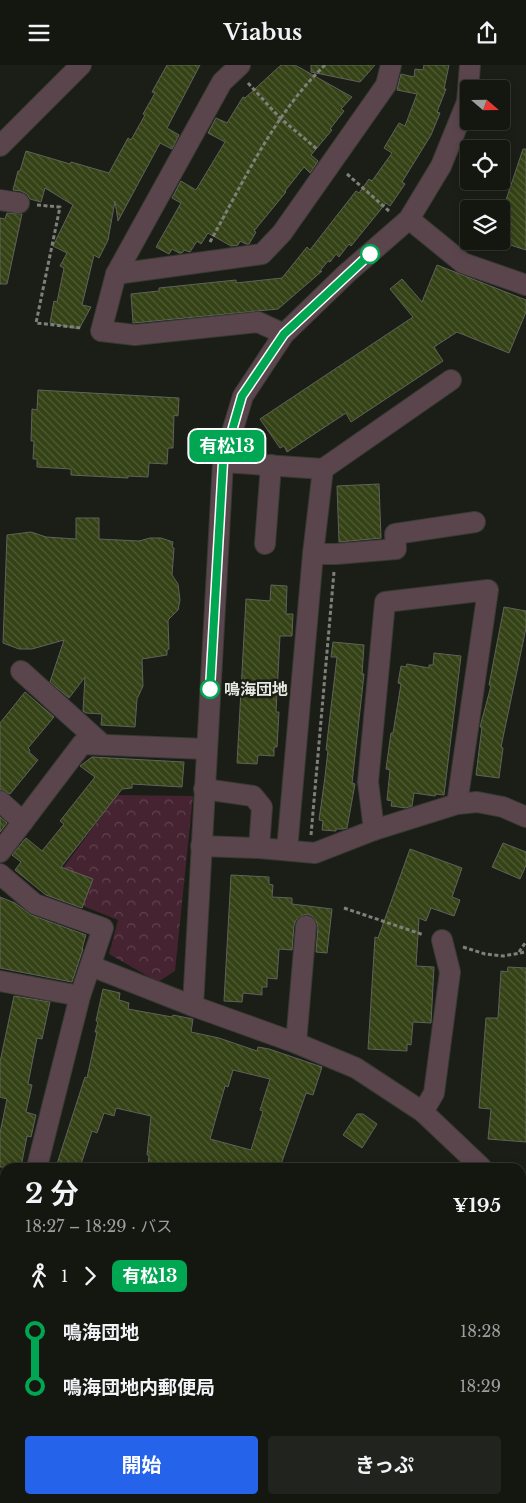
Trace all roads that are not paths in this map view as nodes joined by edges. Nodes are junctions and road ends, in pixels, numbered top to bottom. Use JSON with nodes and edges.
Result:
{"nodes":[{"id":1,"x":82,"y":65,"type":"edge"},
{"id":2,"x":391,"y":65,"type":"edge"},
{"id":3,"x":470,"y":65,"type":"edge"},
{"id":4,"x":238,"y":67,"type":"edge"},
{"id":5,"x":0,"y":146,"type":"edge"},
{"id":6,"x":401,"y":217,"type":"junction"},
{"id":7,"x":116,"y":275,"type":"junction"},
{"id":8,"x":526,"y":285,"type":"edge"},
{"id":9,"x":284,"y":334,"type":"junction"},
{"id":10,"x":451,"y":380,"type":"dead end"},
{"id":11,"x":223,"y":462,"type":"junction"},
{"id":12,"x":271,"y":465,"type":"junction"},
{"id":13,"x":323,"y":469,"type":"junction"},
{"id":14,"x":475,"y":522,"type":"dead end"},
{"id":15,"x":265,"y":544,"type":"dead end"},
{"id":16,"x":313,"y":554,"type":"junction"},
{"id":17,"x":21,"y":671,"type":"dead end"},
{"id":18,"x":104,"y":745,"type":"junction"},
{"id":19,"x":206,"y":749,"type":"junction"},
{"id":20,"x":204,"y":789,"type":"junction"},
{"id":21,"x":0,"y":801,"type":"edge"},
{"id":22,"x":458,"y":804,"type":"junction"},
{"id":23,"x":526,"y":817,"type":"edge"},
{"id":24,"x":23,"y":822,"type":"junction"},
{"id":25,"x":374,"y":829,"type":"junction"},
{"id":26,"x":201,"y":847,"type":"junction"},
{"id":27,"x":259,"y":848,"type":"junction"},
{"id":28,"x":287,"y":850,"type":"junction"},
{"id":29,"x":0,"y":852,"type":"edge"},
{"id":30,"x":0,"y":873,"type":"edge"},
{"id":31,"x":306,"y":926,"type":"dead end"},
{"id":32,"x":442,"y":941,"type":"dead end"},
{"id":33,"x":90,"y":966,"type":"junction"},
{"id":34,"x":0,"y":981,"type":"edge"},
{"id":35,"x":80,"y":996,"type":"junction"},
{"id":36,"x":192,"y":1006,"type":"junction"},
{"id":37,"x":296,"y":1043,"type":"junction"},
{"id":38,"x":423,"y":1112,"type":"junction"},
{"id":39,"x":38,"y":1163,"type":"edge"},
{"id":40,"x":477,"y":1163,"type":"edge"}],
"edges":[{"from":1,"to":5,"type":"street"},
{"from":2,"to":7,"type":"street"},
{"from":3,"to":6,"type":"street"},
{"from":4,"to":7,"type":"street"},
{"from":6,"to":8,"type":"street"},
{"from":6,"to":9,"type":"street"},
{"from":7,"to":9,"type":"street"},
{"from":9,"to":11,"type":"street"},
{"from":10,"to":13,"type":"street"},
{"from":11,"to":12,"type":"street"},
{"from":11,"to":19,"type":"street"},
{"from":12,"to":13,"type":"street"},
{"from":12,"to":15,"type":"street"},
{"from":13,"to":16,"type":"street"},
{"from":14,"to":16,"type":"street"},
{"from":16,"to":28,"type":"street"},
{"from":17,"to":18,"type":"street"},
{"from":18,"to":19,"type":"street"},
{"from":18,"to":24,"type":"street"},
{"from":19,"to":20,"type":"street"},
{"from":20,"to":26,"type":"street"},
{"from":20,"to":27,"type":"street"},
{"from":21,"to":24,"type":"street"},
{"from":22,"to":23,"type":"street"},
{"from":22,"to":25,"type":"street"},
{"from":22,"to":25,"type":"street"},
{"from":24,"to":29,"type":"street"},
{"from":25,"to":28,"type":"street"},
{"from":26,"to":27,"type":"street"},
{"from":26,"to":36,"type":"street"},
{"from":27,"to":28,"type":"street"},
{"from":30,"to":33,"type":"street"},
{"from":31,"to":37,"type":"street"},
{"from":32,"to":38,"type":"street"},
{"from":33,"to":35,"type":"street"},
{"from":33,"to":36,"type":"street"},
{"from":34,"to":35,"type":"street"},
{"from":35,"to":39,"type":"street"},
{"from":36,"to":37,"type":"street"},
{"from":37,"to":38,"type":"street"},
{"from":38,"to":40,"type":"street"}]}
